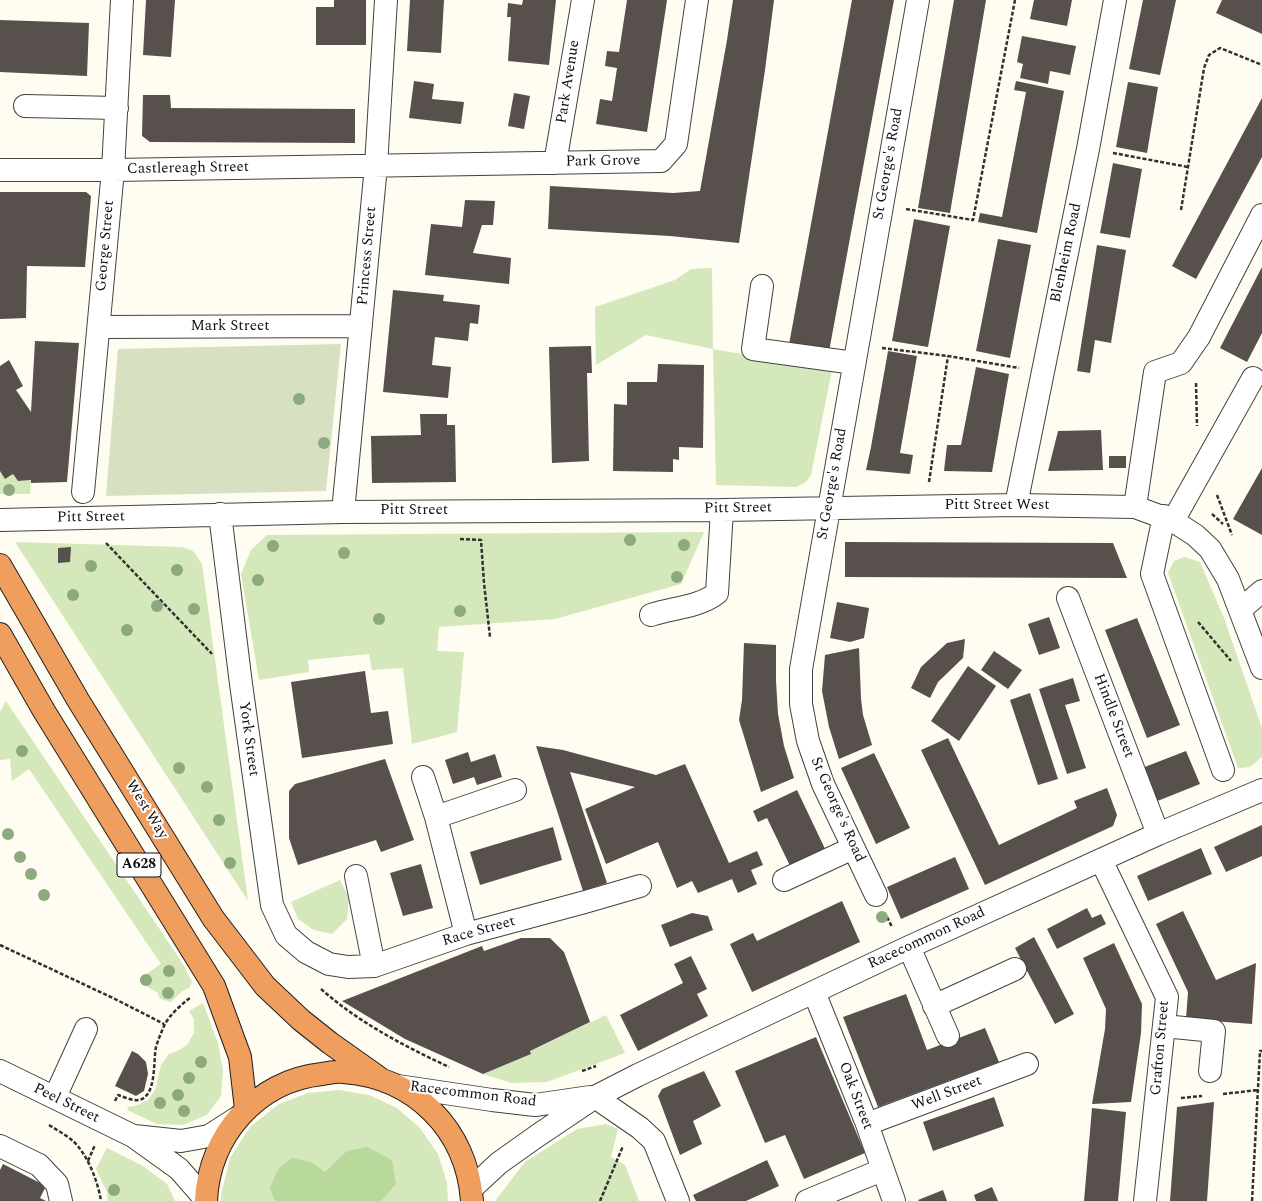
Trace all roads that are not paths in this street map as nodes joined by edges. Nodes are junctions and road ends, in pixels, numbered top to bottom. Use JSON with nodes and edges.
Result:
{"nodes":[{"id":1,"x":122,"y":0,"type":"edge"},
{"id":2,"x":386,"y":0,"type":"edge"},
{"id":3,"x":583,"y":0,"type":"edge"},
{"id":4,"x":697,"y":0,"type":"edge"},
{"id":5,"x":918,"y":0,"type":"edge"},
{"id":6,"x":1115,"y":0,"type":"edge"},
{"id":7,"x":25,"y":106,"type":"dead end"},
{"id":8,"x":117,"y":108,"type":"junction"},
{"id":9,"x":555,"y":163,"type":"junction"},
{"id":10,"x":376,"y":166,"type":"junction"},
{"id":11,"x":0,"y":170,"type":"edge"},
{"id":12,"x":113,"y":170,"type":"junction"},
{"id":13,"x":1262,"y":215,"type":"edge"},
{"id":14,"x":762,"y":286,"type":"dead end"},
{"id":15,"x":361,"y":326,"type":"junction"},
{"id":16,"x":99,"y":327,"type":"junction"},
{"id":17,"x":856,"y":354,"type":"junction"},
{"id":18,"x":1253,"y":378,"type":"dead end"},
{"id":19,"x":83,"y":492,"type":"dead end"},
{"id":20,"x":1016,"y":505,"type":"junction"},
{"id":21,"x":829,"y":507,"type":"junction"},
{"id":22,"x":1135,"y":507,"type":"junction"},
{"id":23,"x":722,"y":510,"type":"junction"},
{"id":24,"x":343,"y":512,"type":"junction"},
{"id":25,"x":220,"y":514,"type":"junction"},
{"id":26,"x":1168,"y":518,"type":"junction"},
{"id":27,"x":0,"y":520,"type":"edge"},
{"id":28,"x":0,"y":564,"type":"edge"},
{"id":29,"x":1262,"y":591,"type":"edge"},
{"id":30,"x":1068,"y":598,"type":"dead end"},
{"id":31,"x":1240,"y":610,"type":"junction"},
{"id":32,"x":651,"y":615,"type":"dead end"},
{"id":33,"x":0,"y":634,"type":"edge"},
{"id":34,"x":0,"y":655,"type":"edge"},
{"id":35,"x":1262,"y":668,"type":"edge"},
{"id":36,"x":44,"y":711,"type":"junction"},
{"id":37,"x":1223,"y":770,"type":"dead end"},
{"id":38,"x":423,"y":777,"type":"dead end"},
{"id":39,"x":516,"y":790,"type":"dead end"},
{"id":40,"x":1262,"y":790,"type":"edge"},
{"id":41,"x":436,"y":817,"type":"junction"},
{"id":42,"x":1158,"y":834,"type":"junction"},
{"id":43,"x":853,"y":848,"type":"junction"},
{"id":44,"x":1101,"y":860,"type":"junction"},
{"id":45,"x":356,"y":876,"type":"dead end"},
{"id":46,"x":784,"y":880,"type":"dead end"},
{"id":47,"x":640,"y":886,"type":"dead end"},
{"id":48,"x":876,"y":895,"type":"road end"},
{"id":49,"x":466,"y":934,"type":"junction"},
{"id":50,"x":906,"y":949,"type":"junction"},
{"id":51,"x":306,"y":952,"type":"joint"},
{"id":52,"x":374,"y":966,"type":"junction"},
{"id":53,"x":1015,"y":969,"type":"dead end"},
{"id":54,"x":814,"y":992,"type":"junction"},
{"id":55,"x":934,"y":1006,"type":"junction"},
{"id":56,"x":1164,"y":1026,"type":"junction"},
{"id":57,"x":86,"y":1029,"type":"dead end"},
{"id":58,"x":948,"y":1036,"type":"dead end"},
{"id":59,"x":1027,"y":1064,"type":"dead end"},
{"id":60,"x":1210,"y":1071,"type":"dead end"},
{"id":61,"x":378,"y":1077,"type":"junction"},
{"id":62,"x":2,"y":1078,"type":"edge"},
{"id":63,"x":398,"y":1086,"type":"junction"},
{"id":64,"x":595,"y":1097,"type":"junction"},
{"id":65,"x":55,"y":1098,"type":"junction"},
{"id":66,"x":242,"y":1114,"type":"junction"},
{"id":67,"x":867,"y":1124,"type":"junction"},
{"id":68,"x":132,"y":1136,"type":"junction"},
{"id":69,"x":0,"y":1146,"type":"edge"},
{"id":70,"x":882,"y":1170,"type":"junction"},
{"id":71,"x":472,"y":1195,"type":"edge"},
{"id":72,"x":206,"y":1200,"type":"edge"},
{"id":73,"x":61,"y":1201,"type":"edge"},
{"id":74,"x":678,"y":1201,"type":"edge"},
{"id":75,"x":807,"y":1201,"type":"edge"},
{"id":76,"x":894,"y":1201,"type":"edge"},
{"id":77,"x":1145,"y":1201,"type":"edge"}],
"edges":[{"from":1,"to":8,"type":"street","name":"George Street"},
{"from":2,"to":10,"type":"street","name":"Princess Street"},
{"from":3,"to":9,"type":"street","name":"Park Avenue"},
{"from":4,"to":9,"type":"street","name":"Park Grove"},
{"from":5,"to":17,"type":"street","name":"St George's Road"},
{"from":6,"to":20,"type":"street","name":"Blenheim Road"},
{"from":7,"to":8,"type":"street"},
{"from":8,"to":12,"type":"street","name":"George Street"},
{"from":9,"to":10,"type":"street","name":"Park Grove"},
{"from":10,"to":12,"type":"street","name":"Castlereagh Street"},
{"from":10,"to":15,"type":"street","name":"Princess Street"},
{"from":11,"to":12,"type":"street","name":"Castlereagh Street"},
{"from":12,"to":16,"type":"street","name":"George Street"},
{"from":13,"to":22,"type":"street"},
{"from":14,"to":17,"type":"street"},
{"from":15,"to":16,"type":"street","name":"Mark Street"},
{"from":15,"to":24,"type":"street","name":"Princess Street"},
{"from":16,"to":19,"type":"street","name":"George Street"},
{"from":17,"to":21,"type":"street","name":"St George's Road"},
{"from":18,"to":26,"type":"street"},
{"from":20,"to":21,"type":"street","name":"Pitt Street West"},
{"from":20,"to":22,"type":"street","name":"Pitt Street West"},
{"from":21,"to":23,"type":"street","name":"Pitt Street"},
{"from":21,"to":43,"type":"street","name":"St George's Road"},
{"from":22,"to":26,"type":"street","name":"Pitt Street West"},
{"from":23,"to":24,"type":"street","name":"Pitt Street"},
{"from":23,"to":32,"type":"street"},
{"from":24,"to":25,"type":"street","name":"Pitt Street"},
{"from":25,"to":27,"type":"street","name":"Pitt Street"},
{"from":25,"to":51,"type":"street","name":"York Street"},
{"from":26,"to":31,"type":"street","name":"Pitt Street West"},
{"from":26,"to":37,"type":"street"},
{"from":28,"to":61,"type":"highway","name":"West Way","number":"A628"},
{"from":29,"to":31,"type":"street"},
{"from":30,"to":42,"type":"street","name":"Hindle Street"},
{"from":31,"to":35,"type":"street","name":"Pitt Street West"},
{"from":33,"to":36,"type":"highway","number":"A628"},
{"from":34,"to":36,"type":"street"},
{"from":36,"to":66,"type":"highway","number":"A628"},
{"from":38,"to":41,"type":"street"},
{"from":39,"to":41,"type":"street"},
{"from":40,"to":42,"type":"street","name":"Racecommon Road"},
{"from":41,"to":49,"type":"street"},
{"from":42,"to":44,"type":"street","name":"Racecommon Road"},
{"from":43,"to":46,"type":"street"},
{"from":43,"to":48,"type":"street","name":"St George's Road"},
{"from":44,"to":50,"type":"street","name":"Racecommon Road"},
{"from":44,"to":56,"type":"street","name":"Grafton Street"},
{"from":45,"to":52,"type":"street"},
{"from":47,"to":49,"type":"street","name":"Race Street"},
{"from":49,"to":52,"type":"street","name":"Race Street"},
{"from":50,"to":54,"type":"street","name":"Racecommon Road"},
{"from":50,"to":55,"type":"street"},
{"from":51,"to":52,"type":"street","name":"Race Street"},
{"from":53,"to":55,"type":"street"},
{"from":54,"to":64,"type":"street","name":"Racecommon Road"},
{"from":54,"to":67,"type":"street","name":"Oak Street"},
{"from":55,"to":58,"type":"street"},
{"from":56,"to":60,"type":"street"},
{"from":56,"to":77,"type":"street","name":"Grafton Street"},
{"from":57,"to":65,"type":"street"},
{"from":59,"to":67,"type":"street","name":"Well Street"},
{"from":61,"to":63,"type":"highway"},
{"from":61,"to":66,"type":"highway"},
{"from":62,"to":65,"type":"street","name":"Peel Street"},
{"from":63,"to":64,"type":"street","name":"Racecommon Road"},
{"from":63,"to":71,"type":"highway"},
{"from":64,"to":71,"type":"street","name":"Racecommon Road"},
{"from":64,"to":74,"type":"street"},
{"from":65,"to":68,"type":"street","name":"Peel Street"},
{"from":66,"to":68,"type":"street","name":"Peel Street"},
{"from":66,"to":72,"type":"highway"},
{"from":67,"to":70,"type":"street","name":"Oak Street"},
{"from":68,"to":72,"type":"street","name":"Peel Street"},
{"from":69,"to":73,"type":"street"},
{"from":70,"to":75,"type":"street"},
{"from":70,"to":76,"type":"street","name":"Oak Street"}]}
